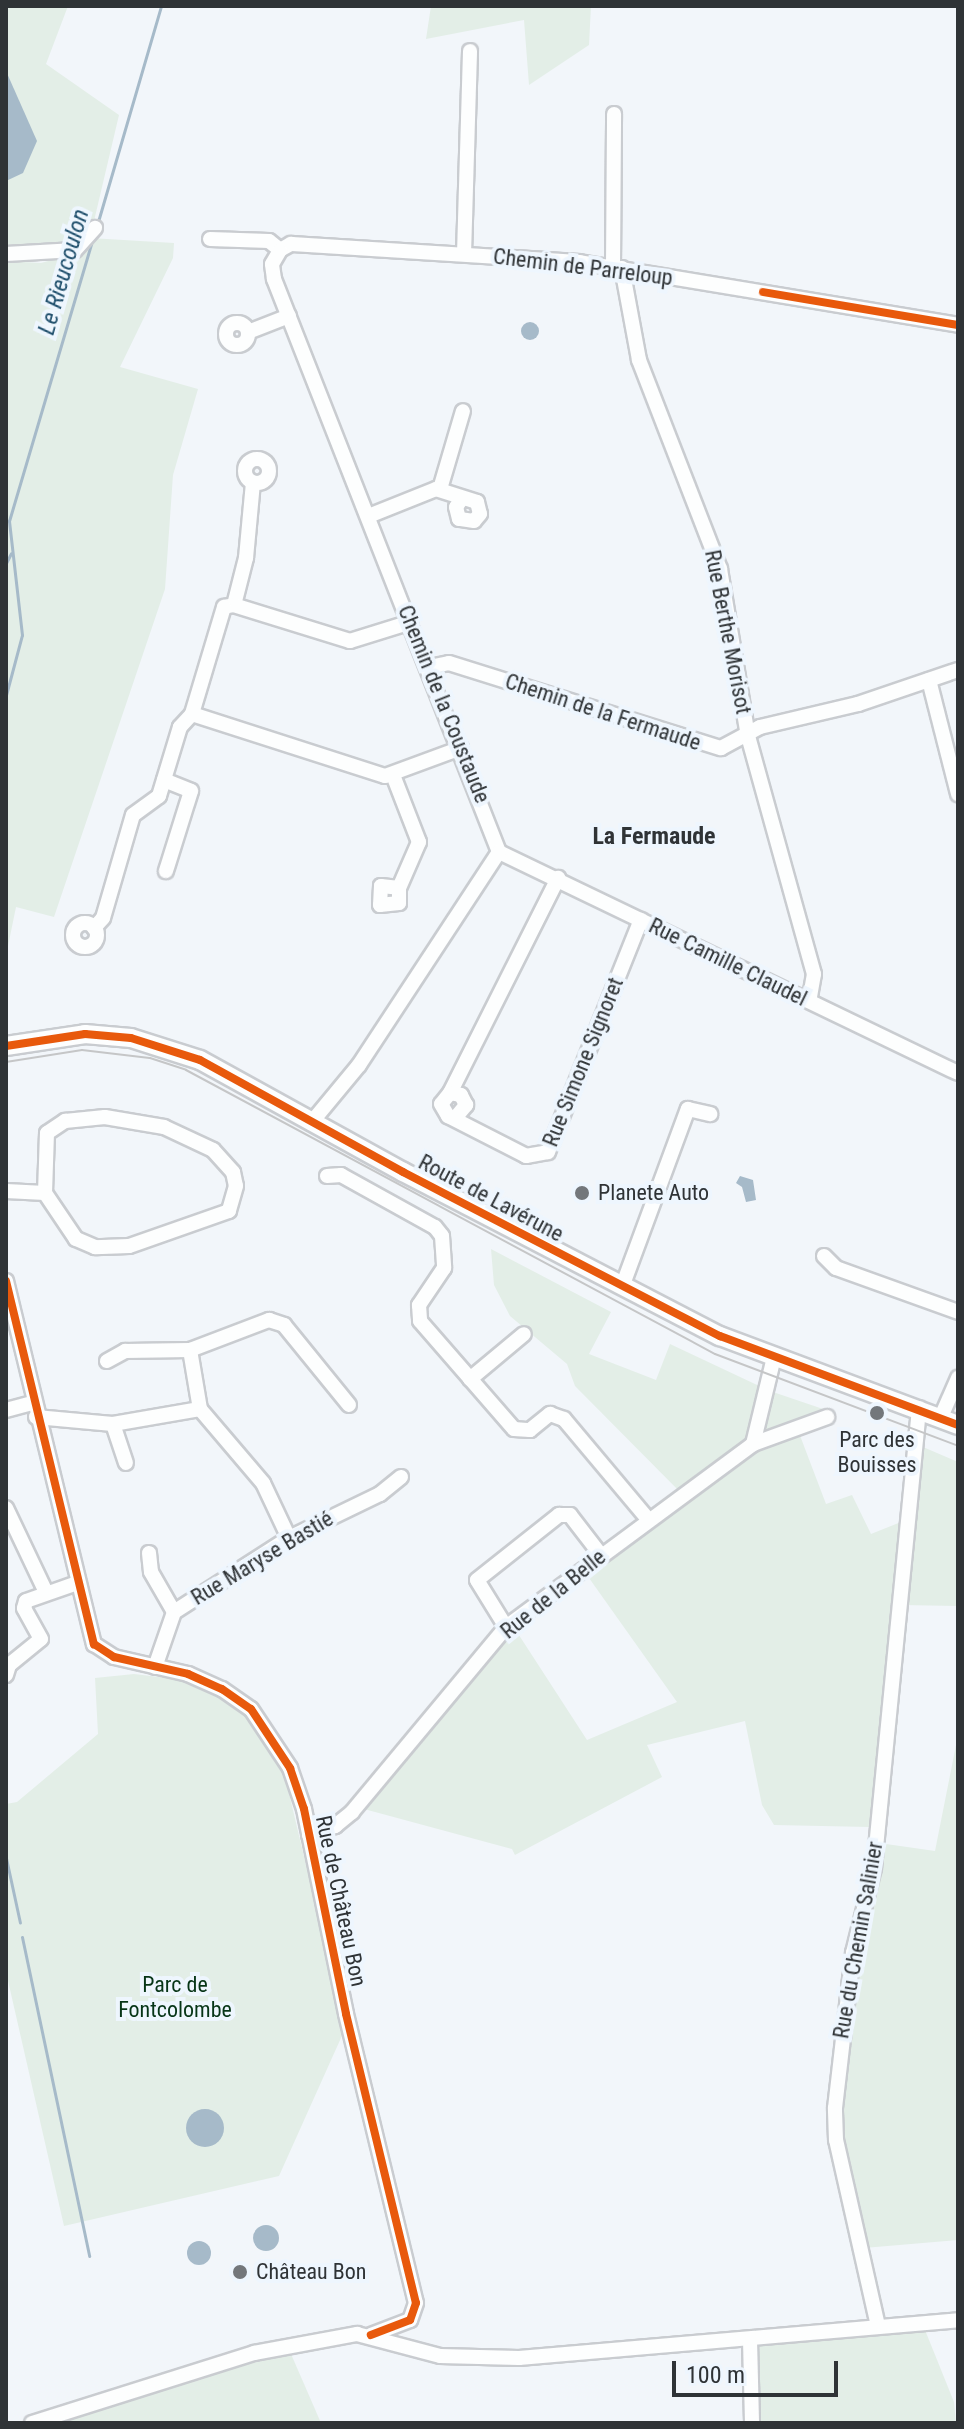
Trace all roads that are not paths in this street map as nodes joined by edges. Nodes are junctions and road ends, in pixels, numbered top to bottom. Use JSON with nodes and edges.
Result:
{"nodes":[{"id":1,"x":470,"y":51,"type":"dead end"},
{"id":2,"x":614,"y":114,"type":"dead end"},
{"id":3,"x":93,"y":228,"type":"dead end"},
{"id":4,"x":210,"y":239,"type":"dead end"},
{"id":5,"x":280,"y":250,"type":"junction"},
{"id":6,"x":6,"y":254,"type":"edge"},
{"id":7,"x":464,"y":254,"type":"junction"},
{"id":8,"x":618,"y":268,"type":"junction"},
{"id":9,"x":289,"y":316,"type":"junction"},
{"id":10,"x":958,"y":325,"type":"edge"},
{"id":11,"x":248,"y":332,"type":"dead end"},
{"id":12,"x":463,"y":411,"type":"dead end"},
{"id":13,"x":253,"y":483,"type":"dead end"},
{"id":14,"x":440,"y":489,"type":"junction"},
{"id":15,"x":461,"y":500,"type":"dead end"},
{"id":16,"x":371,"y":515,"type":"junction"},
{"id":17,"x":234,"y":605,"type":"junction"},
{"id":18,"x":411,"y":622,"type":"junction"},
{"id":19,"x":429,"y":667,"type":"junction"},
{"id":20,"x":958,"y":670,"type":"edge"},
{"id":21,"x":929,"y":680,"type":"junction"},
{"id":22,"x":192,"y":714,"type":"junction"},
{"id":23,"x":748,"y":736,"type":"junction"},
{"id":24,"x":461,"y":748,"type":"junction"},
{"id":25,"x":393,"y":775,"type":"junction"},
{"id":26,"x":164,"y":780,"type":"junction"},
{"id":27,"x":958,"y":794,"type":"edge"},
{"id":28,"x":499,"y":852,"type":"junction"},
{"id":29,"x":166,"y":871,"type":"dead end"},
{"id":30,"x":558,"y":878,"type":"junction"},
{"id":31,"x":399,"y":888,"type":"dead end"},
{"id":32,"x":641,"y":920,"type":"junction"},
{"id":33,"x":94,"y":928,"type":"dead end"},
{"id":34,"x":809,"y":1001,"type":"junction"},
{"id":35,"x":6,"y":1046,"type":"edge"},
{"id":36,"x":958,"y":1073,"type":"edge"},
{"id":37,"x":710,"y":1114,"type":"dead end"},
{"id":38,"x":311,"y":1123,"type":"junction"},
{"id":39,"x":327,"y":1176,"type":"dead end"},
{"id":40,"x":6,"y":1191,"type":"edge"},
{"id":41,"x":45,"y":1193,"type":"junction"},
{"id":42,"x":824,"y":1256,"type":"dead end"},
{"id":43,"x":6,"y":1281,"type":"edge"},
{"id":44,"x":622,"y":1287,"type":"junction"},
{"id":45,"x":958,"y":1312,"type":"edge"},
{"id":46,"x":524,"y":1334,"type":"dead end"},
{"id":47,"x":190,"y":1350,"type":"junction"},
{"id":48,"x":774,"y":1357,"type":"junction"},
{"id":49,"x":107,"y":1361,"type":"dead end"},
{"id":50,"x":958,"y":1378,"type":"edge"},
{"id":51,"x":470,"y":1379,"type":"junction"},
{"id":52,"x":349,"y":1405,"type":"dead end"},
{"id":53,"x":919,"y":1408,"type":"junction"},
{"id":54,"x":200,"y":1409,"type":"junction"},
{"id":55,"x":6,"y":1410,"type":"edge"},
{"id":56,"x":34,"y":1410,"type":"junction"},
{"id":57,"x":827,"y":1417,"type":"dead end"},
{"id":58,"x":949,"y":1421,"type":"edge"},
{"id":59,"x":113,"y":1424,"type":"junction"},
{"id":60,"x":753,"y":1444,"type":"junction"},
{"id":61,"x":126,"y":1463,"type":"dead end"},
{"id":62,"x":401,"y":1477,"type":"dead end"},
{"id":63,"x":6,"y":1508,"type":"edge"},
{"id":64,"x":647,"y":1518,"type":"junction"},
{"id":65,"x":289,"y":1538,"type":"junction"},
{"id":66,"x":149,"y":1553,"type":"dead end"},
{"id":67,"x":600,"y":1554,"type":"junction"},
{"id":68,"x":77,"y":1583,"type":"junction"},
{"id":69,"x":45,"y":1590,"type":"junction"},
{"id":70,"x":174,"y":1612,"type":"junction"},
{"id":71,"x":506,"y":1627,"type":"junction"},
{"id":72,"x":155,"y":1667,"type":"junction"},
{"id":73,"x":6,"y":1675,"type":"edge"},
{"id":74,"x":309,"y":1835,"type":"junction"},
{"id":75,"x":958,"y":2320,"type":"edge"},
{"id":76,"x":878,"y":2326,"type":"junction"},
{"id":77,"x":371,"y":2335,"type":"junction"},
{"id":78,"x":750,"y":2340,"type":"junction"},
{"id":79,"x":32,"y":2423,"type":"edge"},
{"id":80,"x":752,"y":2423,"type":"edge"}],
"edges":[{"from":1,"to":7,"type":"street"},
{"from":2,"to":8,"type":"street","name":"Rue Berthe Morisot"},
{"from":3,"to":6,"type":"street"},
{"from":4,"to":5,"type":"street","name":"Chemin de Parreloup"},
{"from":5,"to":7,"type":"street","name":"Chemin de Parreloup"},
{"from":5,"to":9,"type":"street","name":"Chemin de la Coustaude"},
{"from":7,"to":8,"type":"street","name":"Chemin de Parreloup"},
{"from":8,"to":10,"type":"street","name":"Chemin de Parreloup"},
{"from":8,"to":23,"type":"street","name":"Rue Berthe Morisot"},
{"from":9,"to":11,"type":"street"},
{"from":9,"to":16,"type":"street","name":"Chemin de la Coustaude"},
{"from":12,"to":14,"type":"street"},
{"from":13,"to":17,"type":"street"},
{"from":14,"to":15,"type":"street"},
{"from":14,"to":16,"type":"street"},
{"from":16,"to":18,"type":"street","name":"Chemin de la Coustaude"},
{"from":17,"to":18,"type":"street"},
{"from":17,"to":22,"type":"street"},
{"from":18,"to":19,"type":"street","name":"Chemin de la Coustaude"},
{"from":19,"to":23,"type":"street","name":"Chemin de la Fermaude"},
{"from":19,"to":24,"type":"street","name":"Chemin de la Coustaude"},
{"from":20,"to":21,"type":"street","name":"Chemin de la Fermaude"},
{"from":21,"to":23,"type":"street","name":"Chemin de la Fermaude"},
{"from":21,"to":27,"type":"street"},
{"from":22,"to":25,"type":"street"},
{"from":22,"to":26,"type":"street"},
{"from":23,"to":34,"type":"street","name":"Rue Berthe Morisot"},
{"from":24,"to":25,"type":"street"},
{"from":24,"to":28,"type":"street","name":"Chemin de la Coustaude"},
{"from":25,"to":31,"type":"street"},
{"from":26,"to":29,"type":"street"},
{"from":26,"to":33,"type":"street"},
{"from":28,"to":30,"type":"street","name":"Rue Camille Claudel"},
{"from":28,"to":38,"type":"street"},
{"from":30,"to":32,"type":"street","name":"Rue Camille Claudel"},
{"from":30,"to":32,"type":"street","name":"Rue Simone Signoret"},
{"from":32,"to":34,"type":"street","name":"Rue Camille Claudel"},
{"from":34,"to":36,"type":"street","name":"Rue Camille Claudel"},
{"from":35,"to":38,"type":"main road","name":"Route de Lavérune"},
{"from":37,"to":44,"type":"street"},
{"from":38,"to":44,"type":"main road","name":"Route de Lavérune"},
{"from":39,"to":51,"type":"street"},
{"from":40,"to":41,"type":"street"},
{"from":41,"to":41,"type":"street"},
{"from":42,"to":45,"type":"street"},
{"from":43,"to":56,"type":"street","name":"Rue de Château Bon"},
{"from":44,"to":48,"type":"main road","name":"Route de Lavérune"},
{"from":46,"to":51,"type":"street"},
{"from":47,"to":49,"type":"street"},
{"from":47,"to":52,"type":"street"},
{"from":47,"to":54,"type":"street"},
{"from":48,"to":53,"type":"main road","name":"Route de Lavérune"},
{"from":48,"to":60,"type":"street"},
{"from":50,"to":58,"type":"street"},
{"from":51,"to":64,"type":"street"},
{"from":53,"to":58,"type":"main road","name":"Route de Lavérune"},
{"from":53,"to":76,"type":"street","name":"Rue du Chemin Salinier"},
{"from":54,"to":59,"type":"street"},
{"from":54,"to":65,"type":"street"},
{"from":55,"to":56,"type":"street"},
{"from":56,"to":59,"type":"street"},
{"from":56,"to":68,"type":"street","name":"Rue de Château Bon"},
{"from":57,"to":60,"type":"street","name":"Rue de la Belle"},
{"from":59,"to":61,"type":"street"},
{"from":60,"to":64,"type":"street","name":"Rue de la Belle"},
{"from":62,"to":65,"type":"street","name":"Rue Maryse Bastié"},
{"from":63,"to":69,"type":"street"},
{"from":64,"to":67,"type":"street","name":"Rue de la Belle"},
{"from":65,"to":70,"type":"street","name":"Rue Maryse Bastié"},
{"from":66,"to":70,"type":"street"},
{"from":67,"to":71,"type":"street","name":"Rue de la Belle"},
{"from":67,"to":71,"type":"street"},
{"from":68,"to":69,"type":"street"},
{"from":68,"to":72,"type":"street","name":"Rue de Château Bon"},
{"from":69,"to":73,"type":"street"},
{"from":70,"to":72,"type":"street","name":"Rue Maryse Bastié"},
{"from":71,"to":74,"type":"street","name":"Rue de la Belle"},
{"from":72,"to":74,"type":"street","name":"Rue de Château Bon"},
{"from":74,"to":77,"type":"street","name":"Rue de Château Bon"},
{"from":75,"to":76,"type":"street"},
{"from":76,"to":78,"type":"street"},
{"from":77,"to":78,"type":"street"},
{"from":77,"to":79,"type":"street"},
{"from":78,"to":80,"type":"street"}]}
